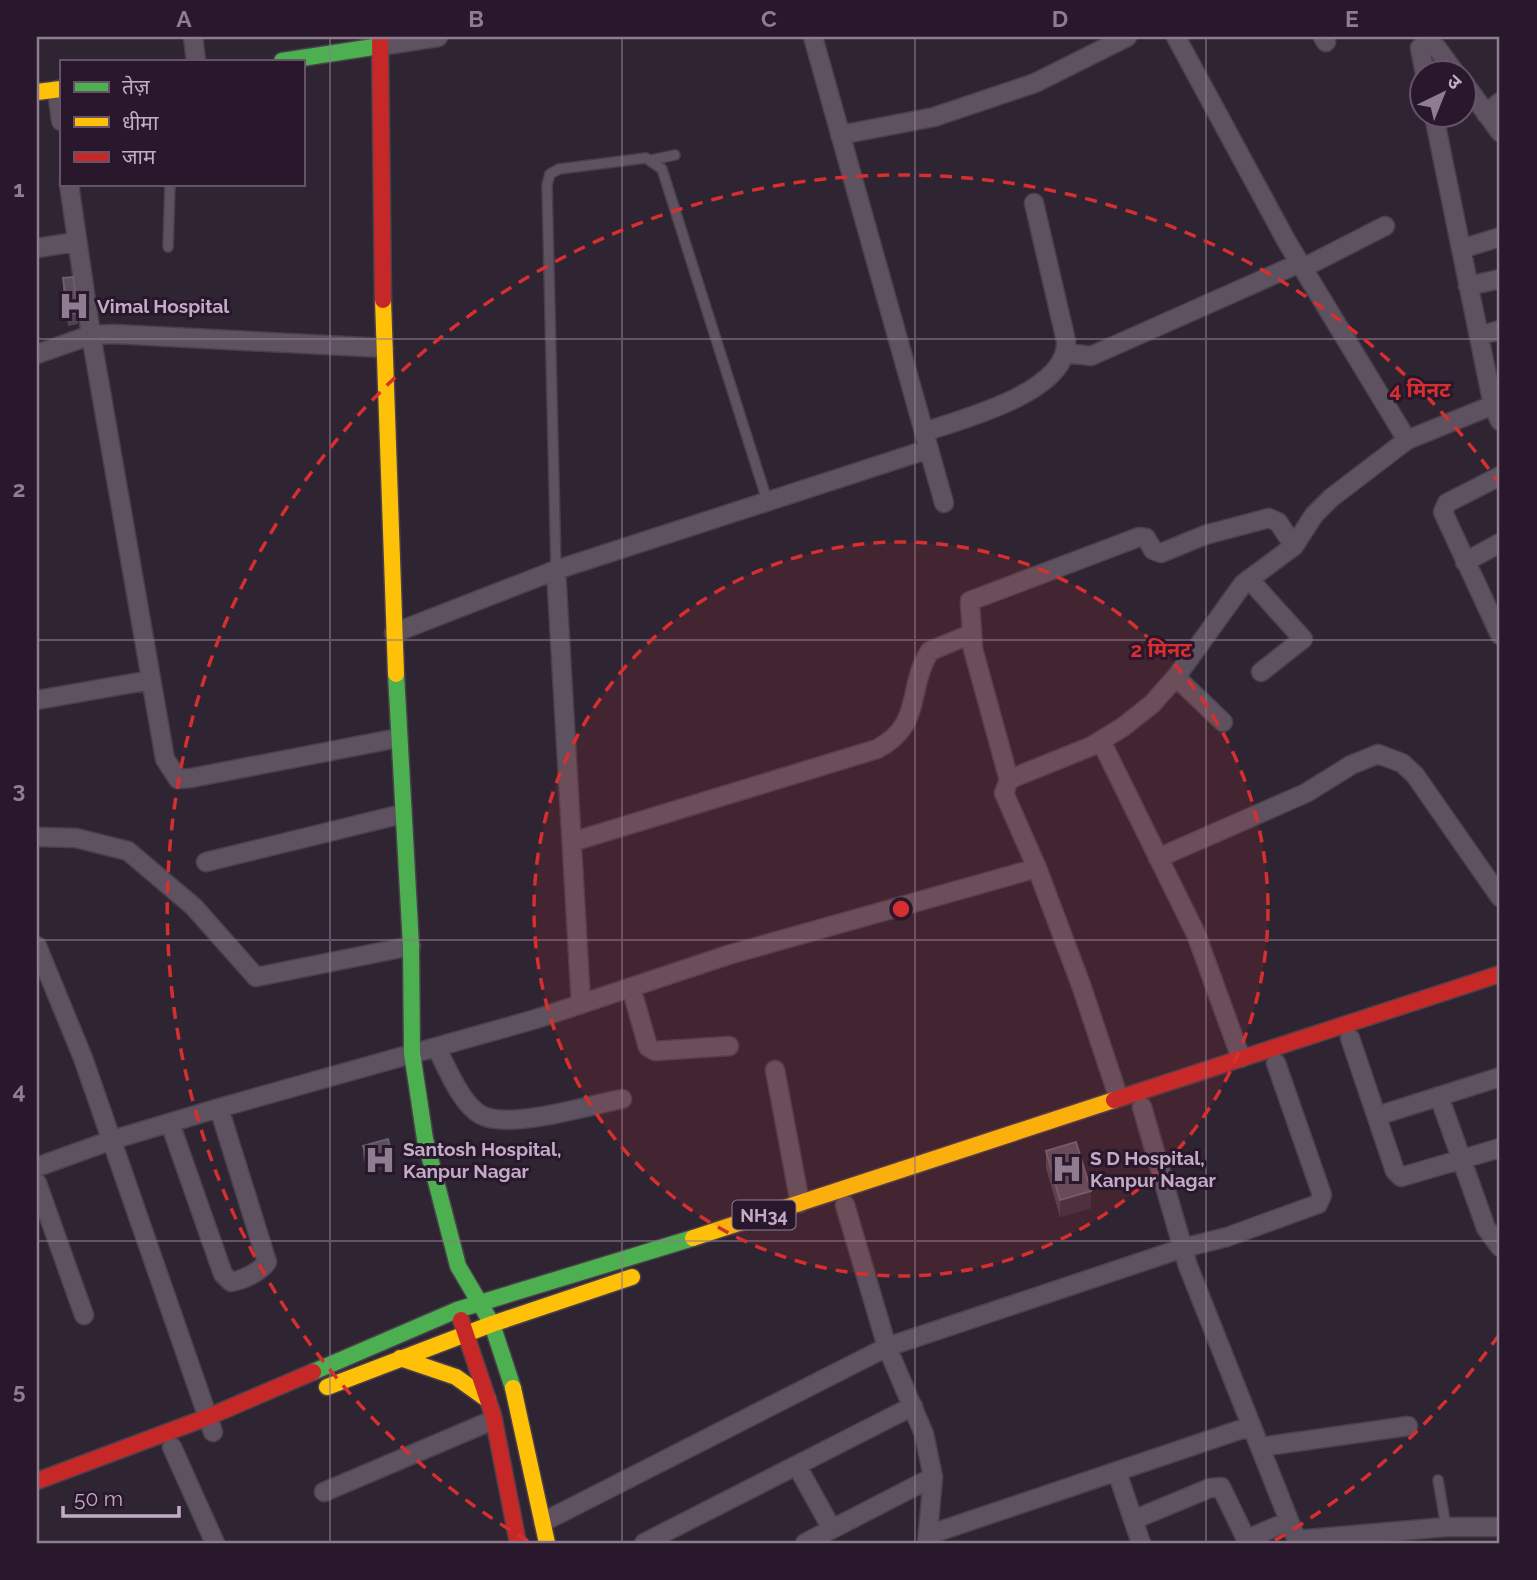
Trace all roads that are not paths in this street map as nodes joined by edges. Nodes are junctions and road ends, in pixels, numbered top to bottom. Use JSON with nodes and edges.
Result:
{"nodes":[{"id":1,"x":193,"y":37,"type":"edge"},
{"id":2,"x":438,"y":37,"type":"edge"},
{"id":3,"x":813,"y":37,"type":"edge"},
{"id":4,"x":1127,"y":37,"type":"edge"},
{"id":5,"x":1176,"y":37,"type":"edge"},
{"id":6,"x":380,"y":41,"type":"edge"},
{"id":7,"x":196,"y":60,"type":"edge"},
{"id":8,"x":287,"y":60,"type":"edge"},
{"id":9,"x":1422,"y":60,"type":"edge"},
{"id":10,"x":1446,"y":60,"type":"edge"},
{"id":11,"x":59,"y":89,"type":"edge"},
{"id":12,"x":37,"y":92,"type":"edge"},
{"id":13,"x":1478,"y":95,"type":"edge"},
{"id":14,"x":1493,"y":108,"type":"edge"},
{"id":15,"x":1437,"y":130,"type":"edge"},
{"id":16,"x":1500,"y":132,"type":"edge"},
{"id":17,"x":840,"y":135,"type":"junction"},
{"id":18,"x":675,"y":155,"type":"dead end"},
{"id":19,"x":651,"y":160,"type":"junction"},
{"id":20,"x":69,"y":186,"type":"edge"},
{"id":21,"x":170,"y":186,"type":"edge"},
{"id":22,"x":1034,"y":203,"type":"dead end"},
{"id":23,"x":1385,"y":226,"type":"dead end"},
{"id":24,"x":1500,"y":237,"type":"edge"},
{"id":25,"x":76,"y":242,"type":"junction"},
{"id":26,"x":168,"y":247,"type":"dead end"},
{"id":27,"x":37,"y":248,"type":"edge"},
{"id":28,"x":1461,"y":249,"type":"junction"},
{"id":29,"x":1301,"y":266,"type":"junction"},
{"id":30,"x":1500,"y":279,"type":"edge"},
{"id":31,"x":1468,"y":286,"type":"junction"},
{"id":32,"x":1500,"y":330,"type":"edge"},
{"id":33,"x":91,"y":335,"type":"junction"},
{"id":34,"x":1479,"y":336,"type":"junction"},
{"id":35,"x":384,"y":348,"type":"junction"},
{"id":36,"x":1067,"y":353,"type":"junction"},
{"id":37,"x":37,"y":354,"type":"edge"},
{"id":38,"x":1497,"y":413,"type":"edge"},
{"id":39,"x":926,"y":440,"type":"junction"},
{"id":40,"x":1407,"y":440,"type":"junction"},
{"id":41,"x":1500,"y":475,"type":"edge"},
{"id":42,"x":767,"y":500,"type":"junction"},
{"id":43,"x":944,"y":503,"type":"dead end"},
{"id":44,"x":1500,"y":542,"type":"edge"},
{"id":45,"x":1294,"y":546,"type":"junction"},
{"id":46,"x":1465,"y":562,"type":"junction"},
{"id":47,"x":556,"y":570,"type":"junction"},
{"id":48,"x":1249,"y":579,"type":"junction"},
{"id":49,"x":394,"y":633,"type":"junction"},
{"id":50,"x":971,"y":634,"type":"junction"},
{"id":51,"x":1500,"y":635,"type":"edge"},
{"id":52,"x":1261,"y":672,"type":"dead end"},
{"id":53,"x":1176,"y":677,"type":"junction"},
{"id":54,"x":151,"y":680,"type":"junction"},
{"id":55,"x":37,"y":700,"type":"edge"},
{"id":56,"x":1223,"y":722,"type":"dead end"},
{"id":57,"x":398,"y":738,"type":"junction"},
{"id":58,"x":1101,"y":741,"type":"junction"},
{"id":59,"x":1009,"y":780,"type":"junction"},
{"id":60,"x":402,"y":814,"type":"junction"},
{"id":61,"x":37,"y":837,"type":"edge"},
{"id":62,"x":572,"y":842,"type":"junction"},
{"id":63,"x":1158,"y":858,"type":"junction"},
{"id":64,"x":206,"y":863,"type":"dead end"},
{"id":65,"x":1037,"y":868,"type":"junction"},
{"id":66,"x":1500,"y":897,"type":"edge"},
{"id":67,"x":37,"y":946,"type":"edge"},
{"id":68,"x":411,"y":946,"type":"junction"},
{"id":69,"x":1500,"y":974,"type":"edge"},
{"id":70,"x":631,"y":987,"type":"junction"},
{"id":71,"x":1500,"y":991,"type":"edge"},
{"id":72,"x":581,"y":1004,"type":"junction"},
{"id":73,"x":1350,"y":1038,"type":"junction"},
{"id":74,"x":729,"y":1046,"type":"dead end"},
{"id":75,"x":436,"y":1047,"type":"junction"},
{"id":76,"x":412,"y":1053,"type":"junction"},
{"id":77,"x":1241,"y":1058,"type":"junction"},
{"id":78,"x":1276,"y":1063,"type":"junction"},
{"id":79,"x":775,"y":1070,"type":"dead end"},
{"id":80,"x":1500,"y":1077,"type":"edge"},
{"id":81,"x":1118,"y":1096,"type":"junction"},
{"id":82,"x":1440,"y":1096,"type":"junction"},
{"id":83,"x":622,"y":1099,"type":"dead end"},
{"id":84,"x":1142,"y":1107,"type":"junction"},
{"id":85,"x":219,"y":1108,"type":"junction"},
{"id":86,"x":1377,"y":1116,"type":"junction"},
{"id":87,"x":170,"y":1123,"type":"junction"},
{"id":88,"x":113,"y":1140,"type":"junction"},
{"id":89,"x":1500,"y":1148,"type":"edge"},
{"id":90,"x":1463,"y":1160,"type":"junction"},
{"id":91,"x":37,"y":1167,"type":"edge"},
{"id":92,"x":37,"y":1183,"type":"edge"},
{"id":93,"x":800,"y":1203,"type":"junction"},
{"id":94,"x":845,"y":1205,"type":"junction"},
{"id":95,"x":739,"y":1241,"type":"dead end"},
{"id":96,"x":1500,"y":1247,"type":"edge"},
{"id":97,"x":1183,"y":1248,"type":"junction"},
{"id":98,"x":458,"y":1266,"type":"junction"},
{"id":99,"x":648,"y":1271,"type":"dead end"},
{"id":100,"x":482,"y":1302,"type":"junction"},
{"id":101,"x":457,"y":1310,"type":"junction"},
{"id":102,"x":84,"y":1315,"type":"dead end"},
{"id":103,"x":492,"y":1324,"type":"junction"},
{"id":104,"x":467,"y":1334,"type":"junction"},
{"id":105,"x":887,"y":1347,"type":"junction"},
{"id":106,"x":400,"y":1358,"type":"junction"},
{"id":107,"x":313,"y":1393,"type":"dead end"},
{"id":108,"x":488,"y":1400,"type":"junction"},
{"id":109,"x":913,"y":1406,"type":"junction"},
{"id":110,"x":493,"y":1420,"type":"junction"},
{"id":111,"x":238,"y":1422,"type":"dead end"},
{"id":112,"x":211,"y":1425,"type":"junction"},
{"id":113,"x":1251,"y":1426,"type":"junction"},
{"id":114,"x":1408,"y":1426,"type":"dead end"},
{"id":115,"x":172,"y":1447,"type":"junction"},
{"id":116,"x":1261,"y":1447,"type":"junction"},
{"id":117,"x":797,"y":1466,"type":"junction"},
{"id":118,"x":1117,"y":1472,"type":"junction"},
{"id":119,"x":933,"y":1477,"type":"junction"},
{"id":120,"x":1438,"y":1480,"type":"dead end"},
{"id":121,"x":37,"y":1481,"type":"edge"},
{"id":122,"x":324,"y":1492,"type":"dead end"},
{"id":123,"x":37,"y":1497,"type":"edge"},
{"id":124,"x":1133,"y":1520,"type":"junction"},
{"id":125,"x":543,"y":1522,"type":"junction"},
{"id":126,"x":1287,"y":1522,"type":"junction"},
{"id":127,"x":1446,"y":1527,"type":"junction"},
{"id":128,"x":1500,"y":1527,"type":"edge"},
{"id":129,"x":832,"y":1529,"type":"junction"},
{"id":130,"x":928,"y":1539,"type":"edge"},
{"id":131,"x":1247,"y":1541,"type":"edge"},
{"id":132,"x":1297,"y":1542,"type":"edge"},
{"id":133,"x":215,"y":1543,"type":"edge"},
{"id":134,"x":518,"y":1543,"type":"edge"},
{"id":135,"x":547,"y":1543,"type":"edge"},
{"id":136,"x":644,"y":1543,"type":"edge"},
{"id":137,"x":805,"y":1543,"type":"edge"},
{"id":138,"x":1141,"y":1543,"type":"edge"}],
"edges":[{"from":1,"to":7,"type":"street"},
{"from":2,"to":6,"type":"street"},
{"from":3,"to":17,"type":"street"},
{"from":4,"to":17,"type":"street"},
{"from":5,"to":29,"type":"street"},
{"from":6,"to":8,"type":"main road"},
{"from":6,"to":35,"type":"main road"},
{"from":9,"to":10,"type":"street"},
{"from":11,"to":12,"type":"main road"},
{"from":13,"to":14,"type":"street"},
{"from":14,"to":16,"type":"street"},
{"from":15,"to":28,"type":"street"},
{"from":17,"to":39,"type":"street"},
{"from":18,"to":19,"type":"lane"},
{"from":19,"to":42,"type":"lane"},
{"from":19,"to":47,"type":"lane"},
{"from":20,"to":25,"type":"street"},
{"from":21,"to":26,"type":"lane"},
{"from":22,"to":36,"type":"street"},
{"from":23,"to":29,"type":"street"},
{"from":24,"to":28,"type":"street"},
{"from":25,"to":27,"type":"street"},
{"from":25,"to":33,"type":"street"},
{"from":28,"to":31,"type":"street"},
{"from":29,"to":36,"type":"street"},
{"from":29,"to":40,"type":"street"},
{"from":30,"to":31,"type":"street"},
{"from":31,"to":34,"type":"street"},
{"from":32,"to":34,"type":"street"},
{"from":33,"to":35,"type":"street"},
{"from":33,"to":37,"type":"street"},
{"from":33,"to":54,"type":"street"},
{"from":34,"to":38,"type":"street"},
{"from":35,"to":49,"type":"main road"},
{"from":36,"to":39,"type":"street"},
{"from":38,"to":40,"type":"street"},
{"from":39,"to":42,"type":"street"},
{"from":39,"to":43,"type":"street"},
{"from":40,"to":45,"type":"street"},
{"from":41,"to":46,"type":"street"},
{"from":42,"to":47,"type":"street"},
{"from":44,"to":46,"type":"street"},
{"from":45,"to":48,"type":"street"},
{"from":45,"to":50,"type":"street"},
{"from":46,"to":51,"type":"street"},
{"from":47,"to":49,"type":"street"},
{"from":47,"to":62,"type":"street"},
{"from":48,"to":52,"type":"street"},
{"from":48,"to":53,"type":"street"},
{"from":49,"to":57,"type":"main road"},
{"from":50,"to":59,"type":"street"},
{"from":50,"to":62,"type":"street"},
{"from":53,"to":56,"type":"street"},
{"from":53,"to":58,"type":"street"},
{"from":54,"to":55,"type":"street"},
{"from":54,"to":57,"type":"street"},
{"from":57,"to":60,"type":"main road"},
{"from":58,"to":59,"type":"street"},
{"from":58,"to":63,"type":"street"},
{"from":59,"to":65,"type":"street"},
{"from":60,"to":64,"type":"street"},
{"from":60,"to":68,"type":"main road"},
{"from":61,"to":68,"type":"street"},
{"from":62,"to":72,"type":"street"},
{"from":63,"to":66,"type":"street"},
{"from":63,"to":77,"type":"street"},
{"from":65,"to":70,"type":"street"},
{"from":65,"to":81,"type":"street"},
{"from":67,"to":88,"type":"street"},
{"from":68,"to":76,"type":"main road"},
{"from":69,"to":77,"type":"main road","number":"NH34"},
{"from":70,"to":72,"type":"street"},
{"from":70,"to":74,"type":"street"},
{"from":71,"to":73,"type":"main road","number":"NH34"},
{"from":72,"to":75,"type":"street"},
{"from":73,"to":78,"type":"main road","number":"NH34"},
{"from":73,"to":86,"type":"street"},
{"from":75,"to":76,"type":"street"},
{"from":75,"to":83,"type":"street"},
{"from":76,"to":85,"type":"street"},
{"from":76,"to":98,"type":"main road"},
{"from":77,"to":81,"type":"main road","number":"NH34"},
{"from":78,"to":84,"type":"main road","number":"NH34"},
{"from":78,"to":97,"type":"street"},
{"from":79,"to":93,"type":"street"},
{"from":80,"to":82,"type":"street"},
{"from":81,"to":93,"type":"main road","number":"NH34"},
{"from":82,"to":86,"type":"street"},
{"from":82,"to":90,"type":"street"},
{"from":84,"to":94,"type":"main road","number":"NH34"},
{"from":84,"to":97,"type":"street"},
{"from":85,"to":87,"type":"street"},
{"from":85,"to":87,"type":"street"},
{"from":86,"to":90,"type":"street"},
{"from":87,"to":88,"type":"street"},
{"from":88,"to":91,"type":"street"},
{"from":88,"to":112,"type":"street"},
{"from":89,"to":90,"type":"street"},
{"from":90,"to":96,"type":"street"},
{"from":92,"to":102,"type":"street"},
{"from":93,"to":100,"type":"main road","number":"NH34"},
{"from":94,"to":95,"type":"main road","number":"NH34"},
{"from":94,"to":105,"type":"street"},
{"from":97,"to":105,"type":"street"},
{"from":97,"to":113,"type":"street"},
{"from":98,"to":100,"type":"main road"},
{"from":98,"to":101,"type":"main road"},
{"from":99,"to":103,"type":"main road"},
{"from":100,"to":101,"type":"main road","number":"NH34"},
{"from":100,"to":103,"type":"main road"},
{"from":101,"to":104,"type":"main road"},
{"from":101,"to":112,"type":"main road","number":"NH34"},
{"from":103,"to":104,"type":"main road"},
{"from":103,"to":125,"type":"main road"},
{"from":104,"to":106,"type":"main road"},
{"from":104,"to":108,"type":"main road"},
{"from":105,"to":109,"type":"street"},
{"from":105,"to":125,"type":"street"},
{"from":106,"to":107,"type":"main road"},
{"from":106,"to":108,"type":"main road"},
{"from":108,"to":110,"type":"main road"},
{"from":109,"to":117,"type":"street"},
{"from":109,"to":119,"type":"street"},
{"from":110,"to":122,"type":"street"},
{"from":110,"to":134,"type":"main road"},
{"from":111,"to":112,"type":"main road","number":"NH34"},
{"from":112,"to":115,"type":"main road","number":"NH34"},
{"from":112,"to":121,"type":"main road","number":"NH34"},
{"from":113,"to":116,"type":"street"},
{"from":113,"to":118,"type":"street"},
{"from":114,"to":116,"type":"street"},
{"from":115,"to":123,"type":"main road","number":"NH34"},
{"from":115,"to":133,"type":"street"},
{"from":116,"to":126,"type":"street"},
{"from":117,"to":129,"type":"street"},
{"from":117,"to":136,"type":"street"},
{"from":118,"to":124,"type":"street"},
{"from":118,"to":130,"type":"street"},
{"from":119,"to":129,"type":"street"},
{"from":119,"to":130,"type":"street"},
{"from":120,"to":127,"type":"lane"},
{"from":124,"to":131,"type":"street"},
{"from":124,"to":138,"type":"street"},
{"from":125,"to":135,"type":"main road"},
{"from":126,"to":131,"type":"street"},
{"from":126,"to":132,"type":"street"},
{"from":127,"to":128,"type":"street"},
{"from":127,"to":132,"type":"street"},
{"from":129,"to":137,"type":"street"}]}
